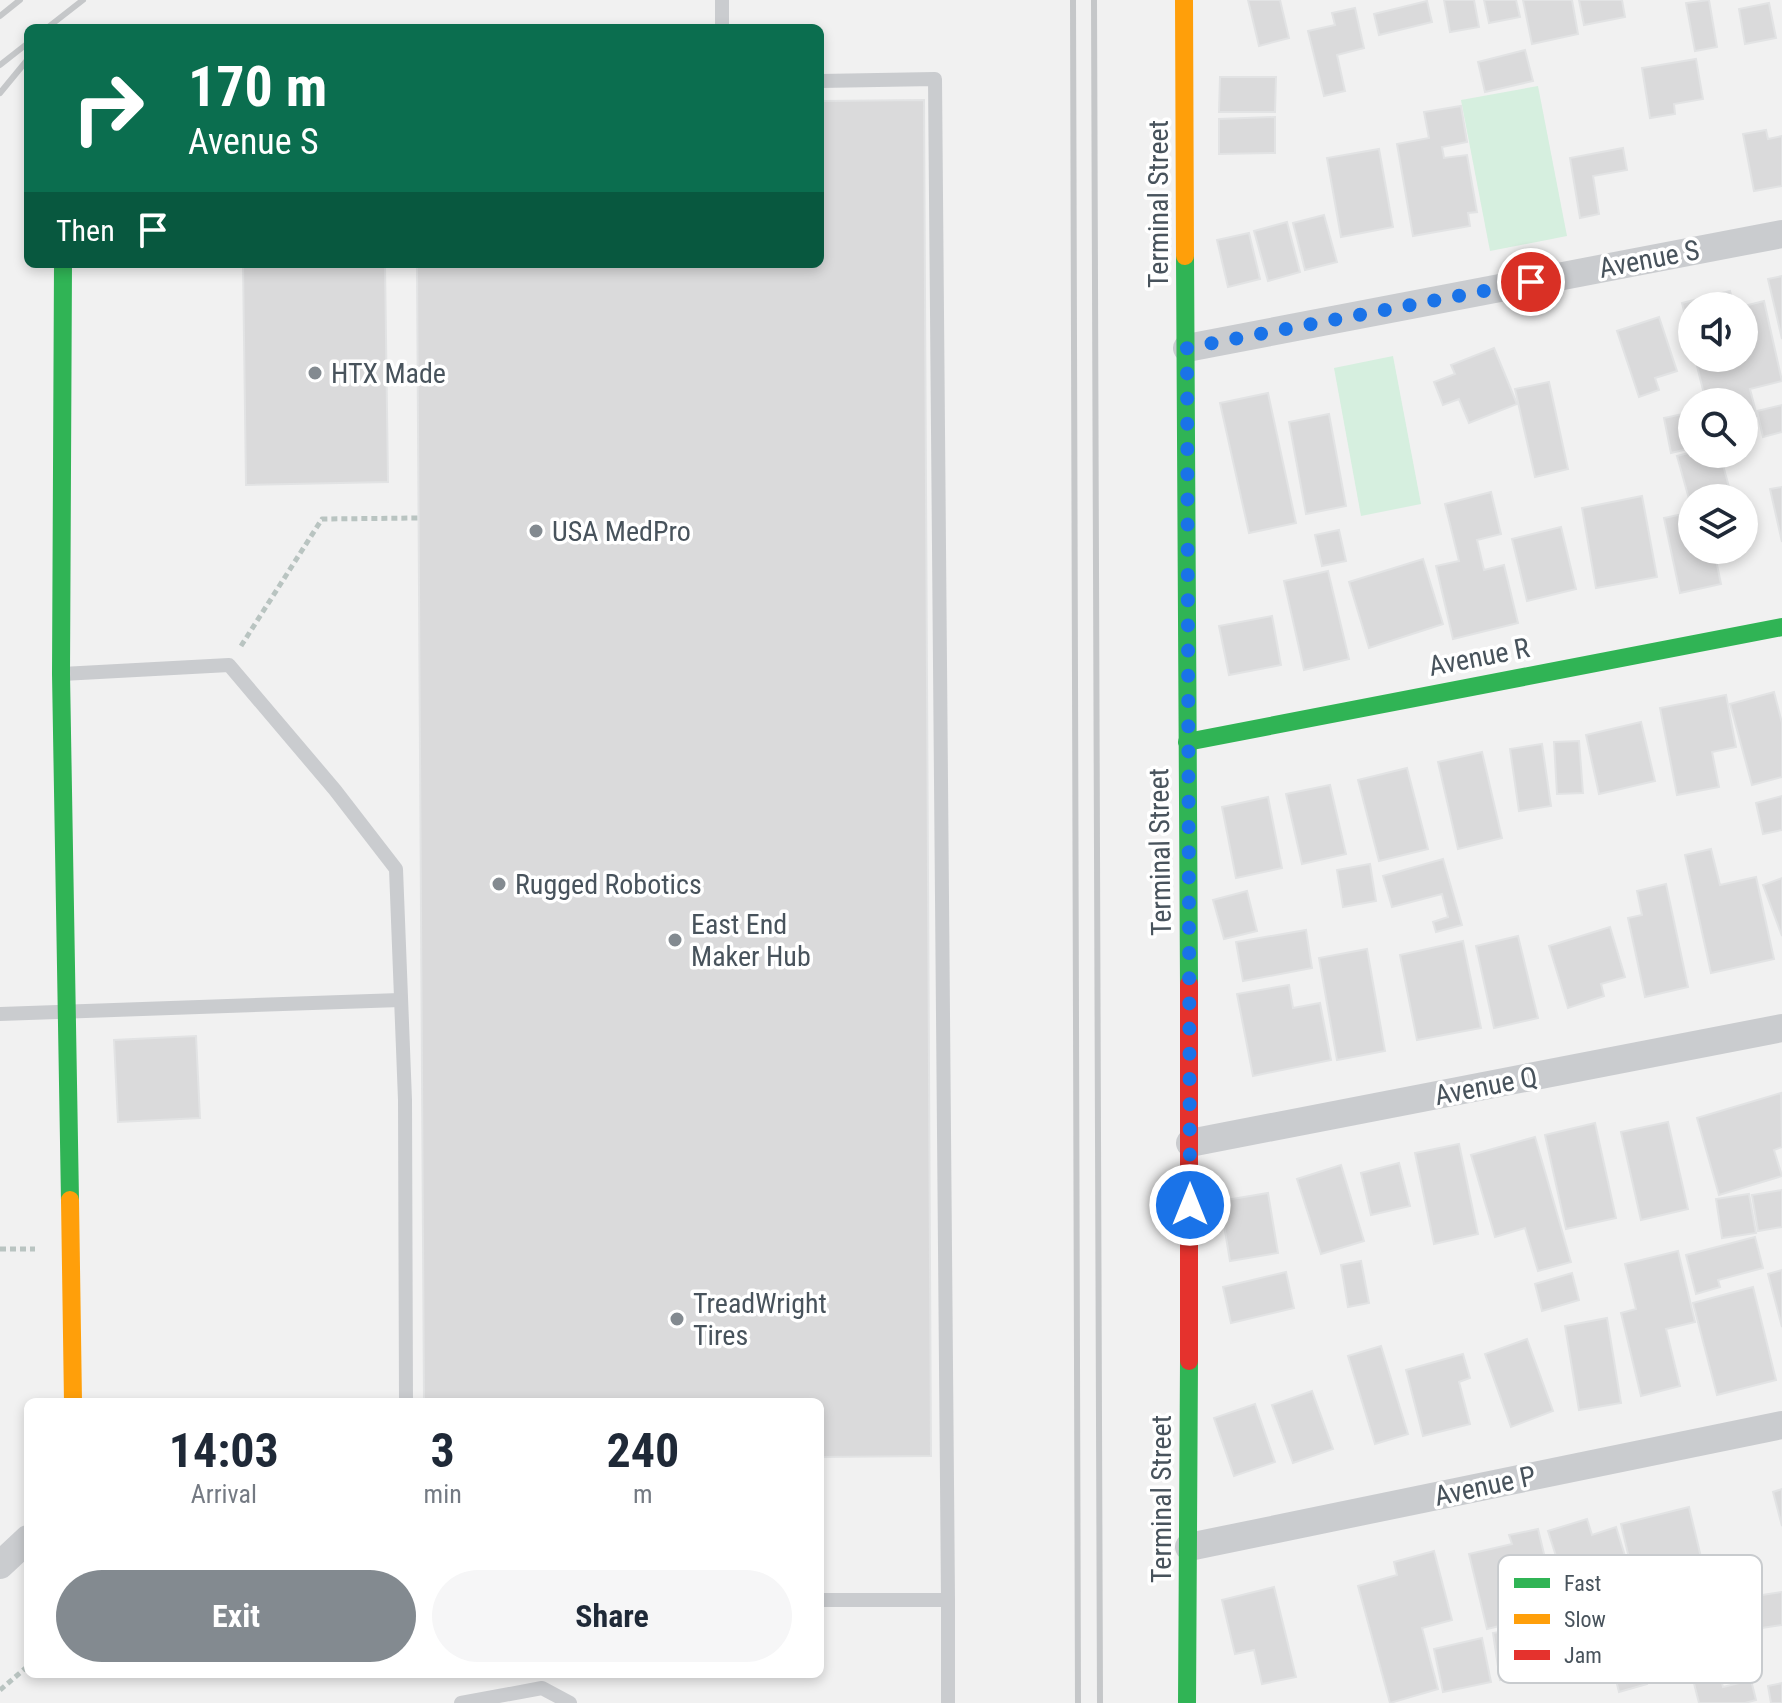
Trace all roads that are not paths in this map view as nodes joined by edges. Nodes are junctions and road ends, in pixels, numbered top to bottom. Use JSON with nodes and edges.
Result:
{"nodes":[{"id":1,"x":722,"y":0,"type":"edge"},
{"id":2,"x":1184,"y":0,"type":"edge"},
{"id":3,"x":722,"y":24,"type":"edge"},
{"id":4,"x":824,"y":81,"type":"edge"},
{"id":5,"x":1782,"y":234,"type":"edge"},
{"id":6,"x":63,"y":268,"type":"edge"},
{"id":7,"x":1187,"y":348,"type":"junction"},
{"id":8,"x":1782,"y":627,"type":"edge"},
{"id":9,"x":61,"y":674,"type":"junction"},
{"id":10,"x":1187,"y":742,"type":"junction"},
{"id":11,"x":400,"y":1000,"type":"junction"},
{"id":12,"x":67,"y":1012,"type":"junction"},
{"id":13,"x":0,"y":1014,"type":"edge"},
{"id":14,"x":1782,"y":1028,"type":"edge"},
{"id":15,"x":1190,"y":1143,"type":"junction"},
{"id":16,"x":73,"y":1398,"type":"edge"},
{"id":17,"x":406,"y":1398,"type":"edge"},
{"id":18,"x":1782,"y":1425,"type":"edge"},
{"id":19,"x":24,"y":1543,"type":"edge"},
{"id":20,"x":1189,"y":1547,"type":"junction"},
{"id":21,"x":0,"y":1565,"type":"edge"},
{"id":22,"x":824,"y":1600,"type":"edge"},
{"id":23,"x":948,"y":1600,"type":"junction"},
{"id":24,"x":461,"y":1703,"type":"edge"},
{"id":25,"x":570,"y":1703,"type":"edge"},
{"id":26,"x":948,"y":1703,"type":"edge"},
{"id":27,"x":1187,"y":1703,"type":"edge"}],
"edges":[{"from":1,"to":3,"type":"lane"},
{"from":2,"to":7,"type":"street","name":"Terminal Street"},
{"from":4,"to":23,"type":"lane"},
{"from":5,"to":7,"type":"street","name":"Avenue S"},
{"from":6,"to":9,"type":"street"},
{"from":7,"to":10,"type":"street","name":"Terminal Street"},
{"from":8,"to":10,"type":"street","name":"Avenue R"},
{"from":9,"to":11,"type":"lane"},
{"from":9,"to":12,"type":"street"},
{"from":10,"to":15,"type":"street","name":"Terminal Street"},
{"from":11,"to":12,"type":"lane"},
{"from":11,"to":17,"type":"lane"},
{"from":12,"to":13,"type":"lane"},
{"from":12,"to":16,"type":"street"},
{"from":14,"to":15,"type":"street","name":"Avenue Q"},
{"from":15,"to":20,"type":"street","name":"Terminal Street"},
{"from":18,"to":20,"type":"street","name":"Avenue P"},
{"from":19,"to":21,"type":"street"},
{"from":20,"to":27,"type":"street","name":"Terminal Street"},
{"from":22,"to":23,"type":"lane"},
{"from":23,"to":26,"type":"lane"},
{"from":24,"to":25,"type":"lane"}]}
